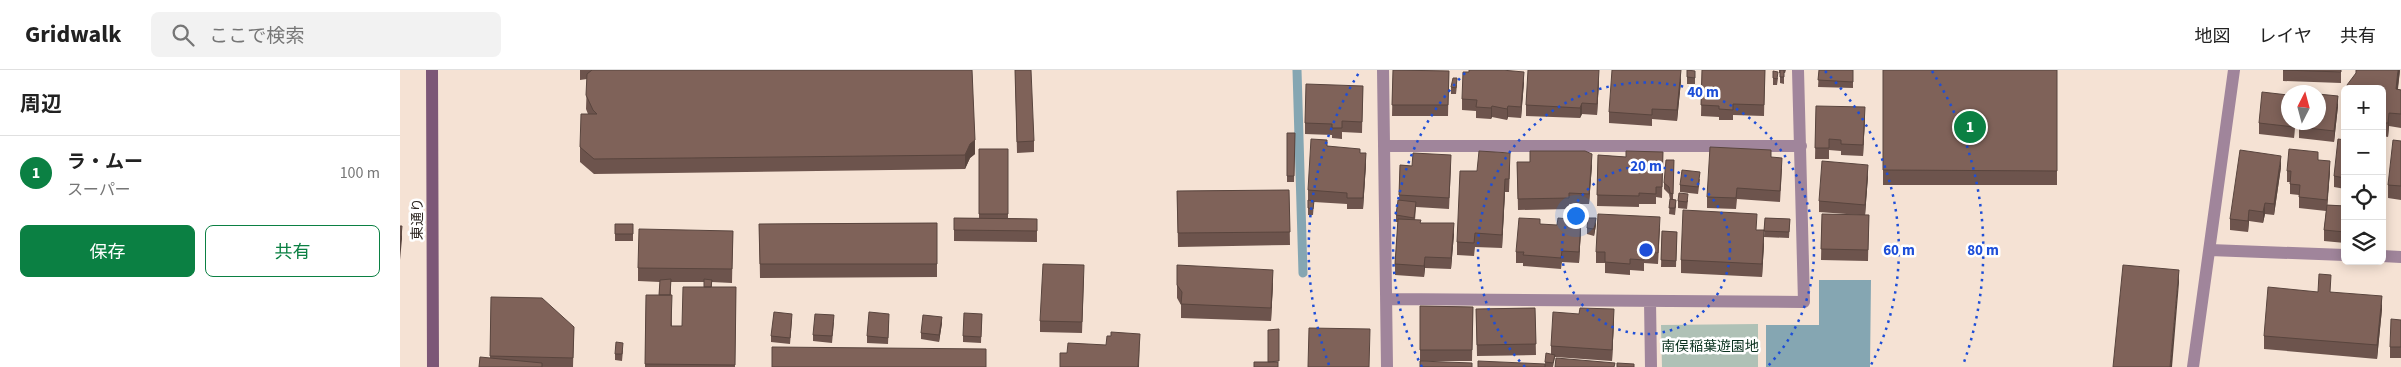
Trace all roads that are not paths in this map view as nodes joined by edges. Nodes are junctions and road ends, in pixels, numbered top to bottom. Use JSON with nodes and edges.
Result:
{"nodes":[{"id":1,"x":432,"y":70,"type":"edge"},
{"id":2,"x":1382,"y":70,"type":"edge"},
{"id":3,"x":1798,"y":70,"type":"edge"},
{"id":4,"x":2234,"y":70,"type":"edge"},
{"id":5,"x":1384,"y":146,"type":"junction"},
{"id":6,"x":1801,"y":146,"type":"junction"},
{"id":7,"x":2210,"y":250,"type":"junction"},
{"id":8,"x":2341,"y":255,"type":"edge"},
{"id":9,"x":2386,"y":256,"type":"edge"},
{"id":10,"x":2401,"y":257,"type":"edge"},
{"id":11,"x":1386,"y":299,"type":"junction"},
{"id":12,"x":1650,"y":301,"type":"junction"},
{"id":13,"x":433,"y":367,"type":"edge"},
{"id":14,"x":1387,"y":367,"type":"edge"},
{"id":15,"x":1651,"y":367,"type":"edge"},
{"id":16,"x":2193,"y":367,"type":"edge"}],
"edges":[{"from":1,"to":13,"type":"street","name":"東通り"},
{"from":2,"to":5,"type":"street"},
{"from":3,"to":6,"type":"street"},
{"from":4,"to":7,"type":"street"},
{"from":5,"to":6,"type":"street"},
{"from":5,"to":11,"type":"street"},
{"from":6,"to":12,"type":"street"},
{"from":7,"to":8,"type":"street"},
{"from":7,"to":16,"type":"street"},
{"from":9,"to":10,"type":"street"},
{"from":11,"to":12,"type":"street"},
{"from":11,"to":14,"type":"street"},
{"from":12,"to":15,"type":"street"}]}
